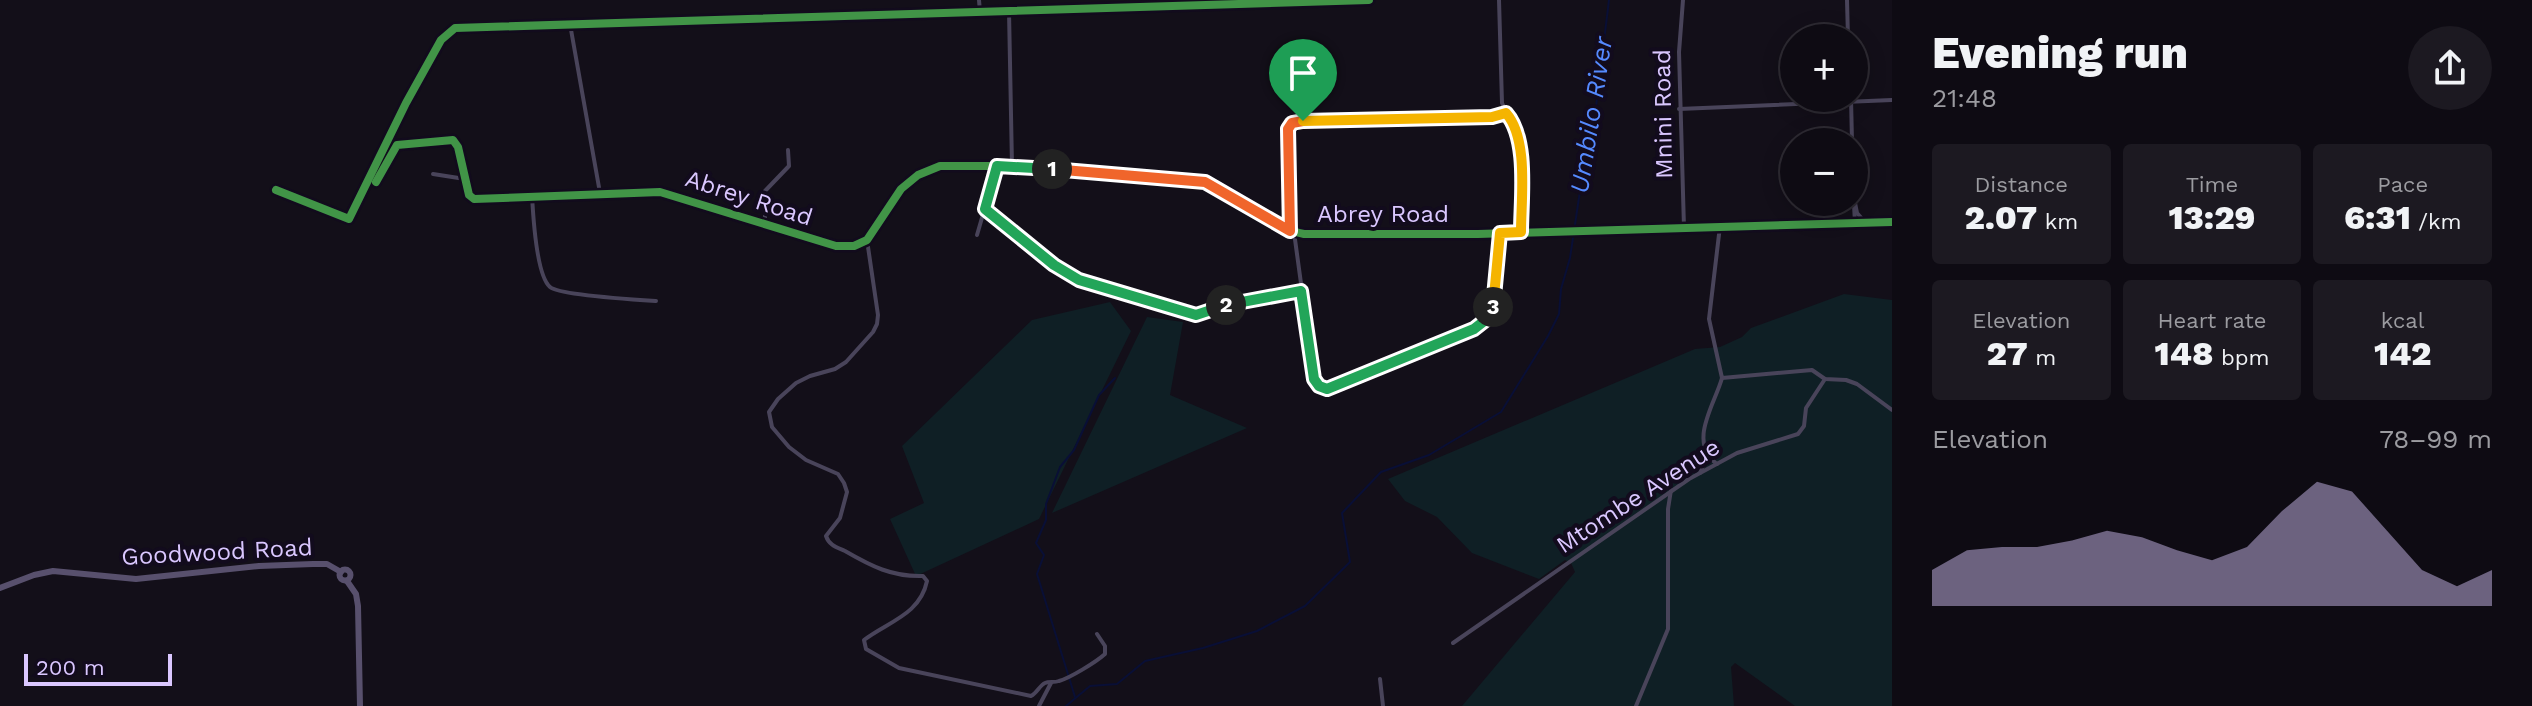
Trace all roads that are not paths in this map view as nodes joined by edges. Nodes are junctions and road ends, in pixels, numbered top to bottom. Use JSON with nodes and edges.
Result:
{"nodes":[{"id":1,"x":979,"y":0,"type":"edge"},
{"id":2,"x":1369,"y":0,"type":"edge"},
{"id":3,"x":1499,"y":0,"type":"edge"},
{"id":4,"x":1683,"y":0,"type":"edge"},
{"id":5,"x":1847,"y":0,"type":"edge"},
{"id":6,"x":1302,"y":1,"type":"edge"},
{"id":7,"x":1311,"y":1,"type":"edge"},
{"id":8,"x":1009,"y":11,"type":"junction"},
{"id":9,"x":980,"y":12,"type":"junction"},
{"id":10,"x":570,"y":24,"type":"junction"},
{"id":11,"x":1848,"y":24,"type":"edge"},
{"id":12,"x":1868,"y":100,"type":"edge"},
{"id":13,"x":1892,"y":100,"type":"edge"},
{"id":14,"x":1780,"y":104,"type":"edge"},
{"id":15,"x":1679,"y":109,"type":"junction"},
{"id":16,"x":1506,"y":113,"type":"junction"},
{"id":17,"x":788,"y":150,"type":"dead end"},
{"id":18,"x":997,"y":166,"type":"junction"},
{"id":19,"x":1012,"y":166,"type":"junction"},
{"id":20,"x":433,"y":174,"type":"dead end"},
{"id":21,"x":465,"y":179,"type":"junction"},
{"id":22,"x":376,"y":182,"type":"dead end"},
{"id":23,"x":276,"y":190,"type":"dead end"},
{"id":24,"x":600,"y":193,"type":"junction"},
{"id":25,"x":532,"y":195,"type":"junction"},
{"id":26,"x":985,"y":209,"type":"junction"},
{"id":27,"x":1855,"y":216,"type":"edge"},
{"id":28,"x":1859,"y":216,"type":"edge"},
{"id":29,"x":1892,"y":222,"type":"edge"},
{"id":30,"x":1855,"y":223,"type":"junction"},
{"id":31,"x":1867,"y":223,"type":"junction"},
{"id":32,"x":765,"y":225,"type":"junction"},
{"id":33,"x":1720,"y":226,"type":"junction"},
{"id":34,"x":1684,"y":228,"type":"junction"},
{"id":35,"x":1292,"y":231,"type":"junction"},
{"id":36,"x":1521,"y":232,"type":"junction"},
{"id":37,"x":1500,"y":233,"type":"junction"},
{"id":38,"x":977,"y":235,"type":"dead end"},
{"id":39,"x":867,"y":240,"type":"junction"},
{"id":40,"x":1301,"y":291,"type":"junction"},
{"id":41,"x":656,"y":301,"type":"dead end"},
{"id":42,"x":1722,"y":378,"type":"junction"},
{"id":43,"x":1825,"y":379,"type":"junction"},
{"id":44,"x":1892,"y":410,"type":"edge"},
{"id":45,"x":1707,"y":453,"type":"junction"},
{"id":46,"x":1717,"y":464,"type":"junction"},
{"id":47,"x":1699,"y":473,"type":"junction"},
{"id":48,"x":1671,"y":490,"type":"junction"},
{"id":49,"x":0,"y":588,"type":"edge"},
{"id":50,"x":1097,"y":634,"type":"dead end"},
{"id":51,"x":1453,"y":643,"type":"dead end"},
{"id":52,"x":1380,"y":679,"type":"dead end"},
{"id":53,"x":1051,"y":683,"type":"junction"},
{"id":54,"x":360,"y":706,"type":"edge"},
{"id":55,"x":1039,"y":706,"type":"edge"},
{"id":56,"x":1383,"y":706,"type":"edge"},
{"id":57,"x":1636,"y":706,"type":"edge"}],
"edges":[{"from":1,"to":9,"type":"street"},
{"from":2,"to":7,"type":"street"},
{"from":3,"to":16,"type":"street"},
{"from":4,"to":15,"type":"street","name":"Mnini Road"},
{"from":5,"to":11,"type":"street"},
{"from":6,"to":7,"type":"street"},
{"from":6,"to":8,"type":"street"},
{"from":8,"to":9,"type":"street"},
{"from":8,"to":19,"type":"street"},
{"from":9,"to":10,"type":"street"},
{"from":10,"to":23,"type":"street"},
{"from":10,"to":24,"type":"street"},
{"from":12,"to":13,"type":"street"},
{"from":14,"to":15,"type":"street"},
{"from":15,"to":34,"type":"street","name":"Mnini Road"},
{"from":16,"to":35,"type":"street"},
{"from":16,"to":36,"type":"street"},
{"from":17,"to":32,"type":"street"},
{"from":18,"to":19,"type":"street","name":"Abrey Road"},
{"from":18,"to":26,"type":"street"},
{"from":18,"to":39,"type":"street","name":"Abrey Road"},
{"from":19,"to":35,"type":"street","name":"Abrey Road"},
{"from":20,"to":21,"type":"street"},
{"from":21,"to":22,"type":"street"},
{"from":21,"to":25,"type":"street","name":"Abrey Road"},
{"from":24,"to":25,"type":"street","name":"Abrey Road"},
{"from":24,"to":32,"type":"street","name":"Abrey Road"},
{"from":25,"to":41,"type":"street"},
{"from":26,"to":38,"type":"street"},
{"from":26,"to":40,"type":"street"},
{"from":27,"to":30,"type":"street"},
{"from":28,"to":31,"type":"street"},
{"from":29,"to":31,"type":"street","name":"Abrey Road"},
{"from":30,"to":31,"type":"street","name":"Abrey Road"},
{"from":30,"to":33,"type":"street","name":"Abrey Road"},
{"from":32,"to":39,"type":"street","name":"Abrey Road"},
{"from":33,"to":34,"type":"street","name":"Abrey Road"},
{"from":33,"to":42,"type":"street"},
{"from":34,"to":36,"type":"street","name":"Abrey Road"},
{"from":35,"to":37,"type":"street","name":"Abrey Road"},
{"from":35,"to":40,"type":"street"},
{"from":36,"to":37,"type":"street","name":"Abrey Road"},
{"from":37,"to":40,"type":"street"},
{"from":39,"to":53,"type":"street"},
{"from":42,"to":43,"type":"street"},
{"from":42,"to":45,"type":"street"},
{"from":43,"to":44,"type":"street"},
{"from":43,"to":46,"type":"street","name":"Mtombe Avenue"},
{"from":45,"to":46,"type":"street"},
{"from":45,"to":47,"type":"street"},
{"from":46,"to":47,"type":"street","name":"Mtombe Avenue"},
{"from":47,"to":48,"type":"street","name":"Mtombe Avenue"},
{"from":48,"to":51,"type":"street","name":"Mtombe Avenue"},
{"from":48,"to":57,"type":"street"},
{"from":49,"to":54,"type":"street","name":"Goodwood Road"},
{"from":50,"to":53,"type":"street"},
{"from":52,"to":56,"type":"street"},
{"from":53,"to":55,"type":"street"}]}
